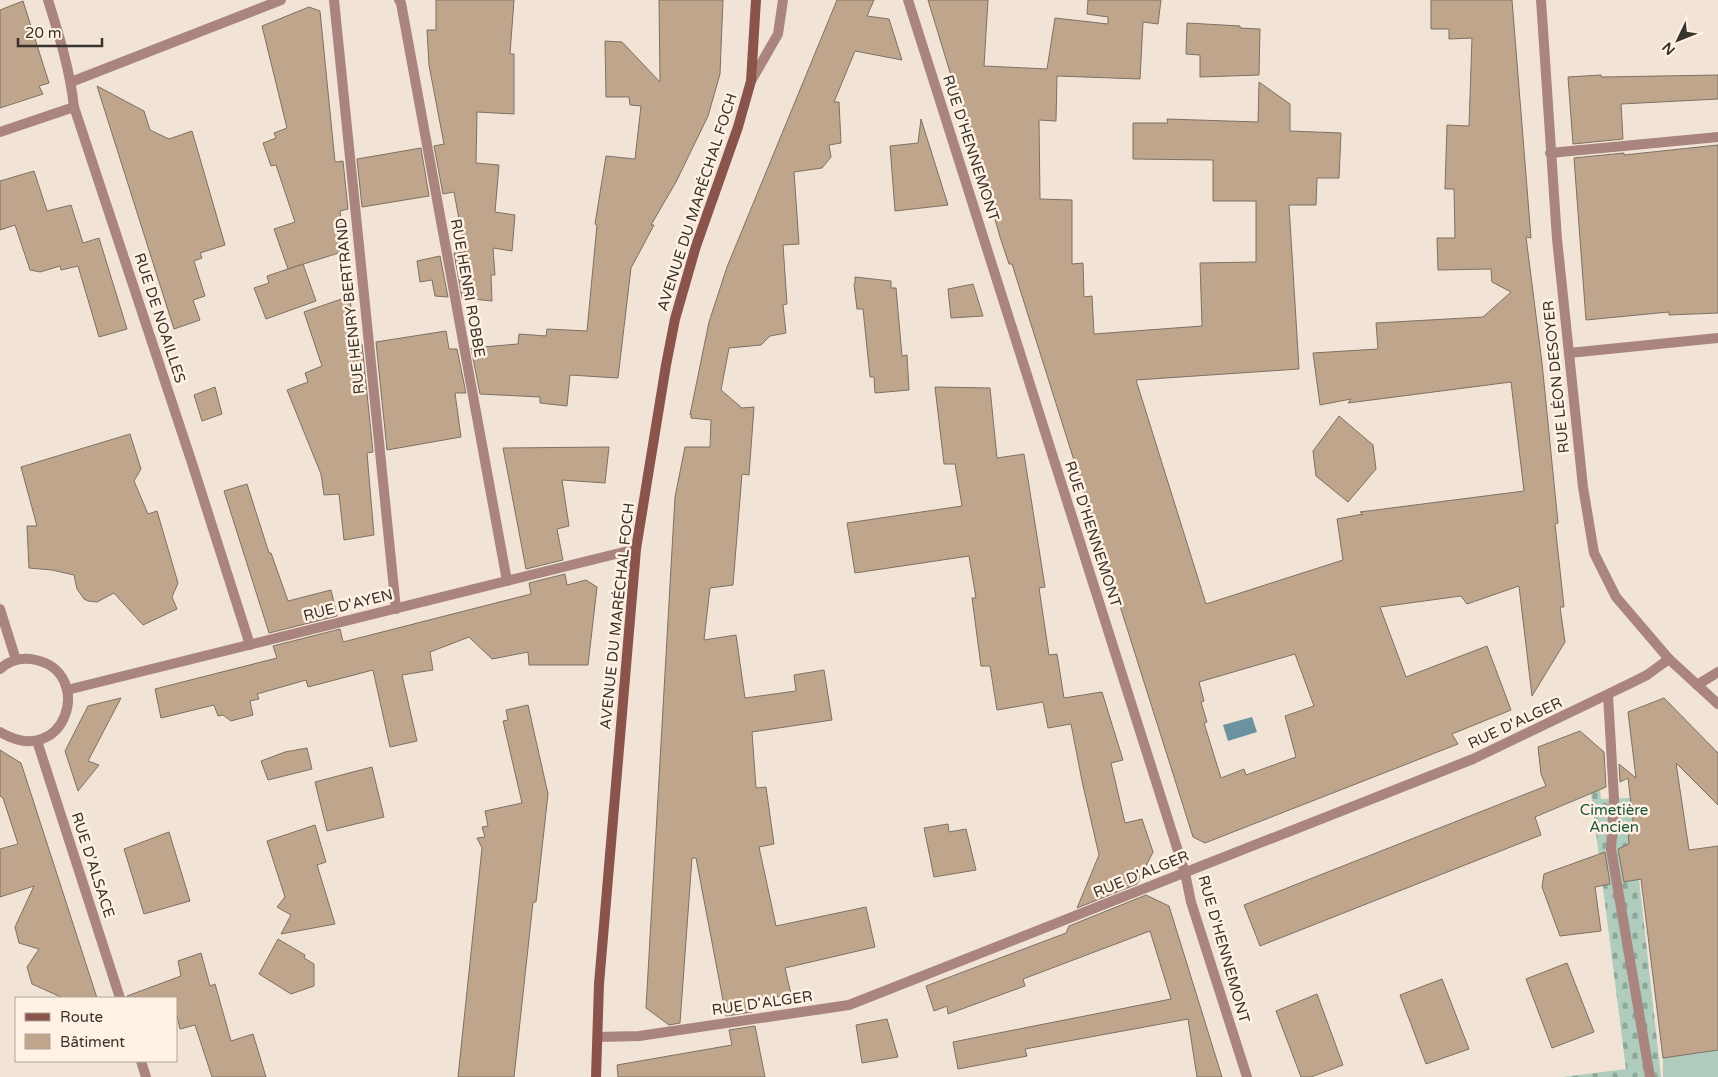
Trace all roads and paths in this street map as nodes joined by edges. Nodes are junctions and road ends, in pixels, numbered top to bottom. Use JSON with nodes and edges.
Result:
{"nodes":[{"id":1,"x":48,"y":0,"type":"edge"},
{"id":2,"x":281,"y":0,"type":"edge"},
{"id":3,"x":334,"y":0,"type":"edge"},
{"id":4,"x":399,"y":0,"type":"edge"},
{"id":5,"x":756,"y":0,"type":"edge"},
{"id":6,"x":783,"y":0,"type":"edge"},
{"id":7,"x":908,"y":0,"type":"edge"},
{"id":8,"x":1541,"y":0,"type":"edge"},
{"id":9,"x":751,"y":81,"type":"junction"},
{"id":10,"x":71,"y":82,"type":"junction"},
{"id":11,"x":74,"y":107,"type":"junction"},
{"id":12,"x":0,"y":132,"type":"edge"},
{"id":13,"x":1718,"y":137,"type":"edge"},
{"id":14,"x":1550,"y":153,"type":"junction"},
{"id":15,"x":1718,"y":338,"type":"edge"},
{"id":16,"x":1569,"y":353,"type":"junction"},
{"id":17,"x":636,"y":549,"type":"junction"},
{"id":18,"x":507,"y":581,"type":"junction"},
{"id":19,"x":0,"y":609,"type":"edge"},
{"id":20,"x":396,"y":609,"type":"junction"},
{"id":21,"x":250,"y":645,"type":"junction"},
{"id":22,"x":1669,"y":659,"type":"junction"},
{"id":23,"x":16,"y":660,"type":"junction"},
{"id":24,"x":0,"y":669,"type":"edge"},
{"id":25,"x":1718,"y":672,"type":"edge"},
{"id":26,"x":1697,"y":685,"type":"junction"},
{"id":27,"x":67,"y":690,"type":"junction"},
{"id":28,"x":1608,"y":695,"type":"junction"},
{"id":29,"x":1718,"y":704,"type":"edge"},
{"id":30,"x":0,"y":732,"type":"edge"},
{"id":31,"x":37,"y":741,"type":"junction"},
{"id":32,"x":1185,"y":873,"type":"junction"},
{"id":33,"x":120,"y":997,"type":"edge"},
{"id":34,"x":598,"y":1037,"type":"junction"},
{"id":35,"x":140,"y":1062,"type":"edge"},
{"id":36,"x":146,"y":1077,"type":"edge"},
{"id":37,"x":596,"y":1077,"type":"edge"},
{"id":38,"x":1247,"y":1077,"type":"edge"},
{"id":39,"x":1650,"y":1077,"type":"edge"}],
"edges":[{"from":1,"to":10,"type":"street","name":"RUE DE NOAILLES"},
{"from":2,"to":10,"type":"street"},
{"from":3,"to":20,"type":"street","name":"RUE HENRY BERTRAND"},
{"from":4,"to":18,"type":"street","name":"RUE HENRI ROBBE"},
{"from":5,"to":9,"type":"main road","name":"AVENUE DU MARÉCHAL FOCH"},
{"from":6,"to":9,"type":"street"},
{"from":7,"to":32,"type":"street","name":"RUE D'HENNEMONT"},
{"from":8,"to":14,"type":"street","name":"RUE LÉON DESOYER"},
{"from":9,"to":17,"type":"main road","name":"AVENUE DU MARÉCHAL FOCH"},
{"from":10,"to":11,"type":"street","name":"RUE DE NOAILLES"},
{"from":11,"to":12,"type":"street"},
{"from":11,"to":21,"type":"street","name":"RUE DE NOAILLES"},
{"from":13,"to":14,"type":"street"},
{"from":14,"to":16,"type":"street","name":"RUE LÉON DESOYER"},
{"from":15,"to":16,"type":"street"},
{"from":16,"to":22,"type":"street","name":"RUE LÉON DESOYER"},
{"from":17,"to":18,"type":"street","name":"RUE D'AYEN"},
{"from":17,"to":34,"type":"main road","name":"AVENUE DU MARÉCHAL FOCH"},
{"from":18,"to":20,"type":"street","name":"RUE D'AYEN"},
{"from":19,"to":23,"type":"street"},
{"from":20,"to":21,"type":"street","name":"RUE D'AYEN"},
{"from":21,"to":27,"type":"street","name":"RUE D'AYEN"},
{"from":22,"to":26,"type":"street","name":"RUE LÉON DESOYER"},
{"from":22,"to":28,"type":"street","name":"RUE D'ALGER"},
{"from":23,"to":24,"type":"street"},
{"from":23,"to":27,"type":"street"},
{"from":25,"to":26,"type":"street"},
{"from":26,"to":29,"type":"street","name":"RUE LÉON DESOYER"},
{"from":27,"to":31,"type":"street"},
{"from":28,"to":32,"type":"street","name":"RUE D'ALGER"},
{"from":28,"to":39,"type":"street"},
{"from":30,"to":31,"type":"street"},
{"from":31,"to":33,"type":"street","name":"RUE D'ALSACE"},
{"from":32,"to":34,"type":"street","name":"RUE D'ALGER"},
{"from":32,"to":38,"type":"street","name":"RUE D'HENNEMONT"},
{"from":34,"to":37,"type":"main road","name":"AVENUE DU MARÉCHAL FOCH"},
{"from":35,"to":36,"type":"street"}]}
